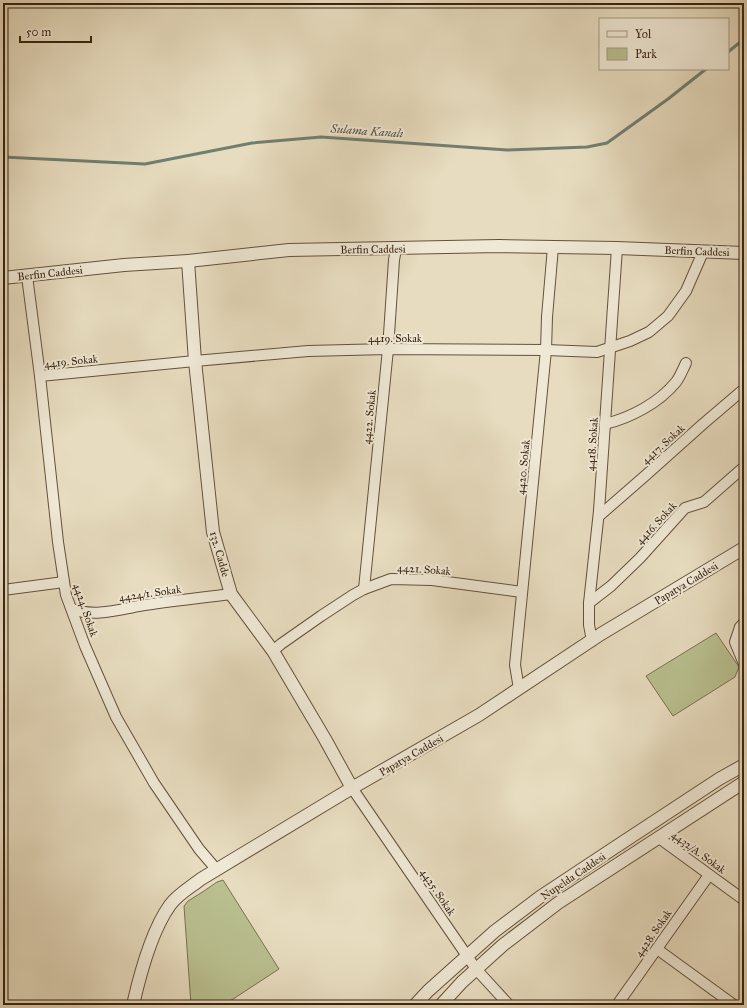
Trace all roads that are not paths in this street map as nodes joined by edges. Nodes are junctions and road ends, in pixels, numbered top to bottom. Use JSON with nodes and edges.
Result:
{"nodes":[{"id":1,"x":553,"y":247,"type":"junction"},
{"id":2,"x":617,"y":248,"type":"junction"},
{"id":3,"x":396,"y":249,"type":"junction"},
{"id":4,"x":703,"y":252,"type":"junction"},
{"id":5,"x":744,"y":253,"type":"edge"},
{"id":6,"x":188,"y":261,"type":"junction"},
{"id":7,"x":27,"y":276,"type":"junction"},
{"id":8,"x":3,"y":278,"type":"edge"},
{"id":9,"x":611,"y":348,"type":"junction"},
{"id":10,"x":388,"y":349,"type":"junction"},
{"id":11,"x":546,"y":350,"type":"junction"},
{"id":12,"x":195,"y":361,"type":"junction"},
{"id":13,"x":686,"y":363,"type":"dead end"},
{"id":14,"x":40,"y":376,"type":"junction"},
{"id":15,"x":744,"y":390,"type":"edge"},
{"id":16,"x":605,"y":424,"type":"junction"},
{"id":17,"x":744,"y":467,"type":"edge"},
{"id":18,"x":598,"y":516,"type":"junction"},
{"id":19,"x":744,"y":548,"type":"edge"},
{"id":20,"x":64,"y":582,"type":"junction"},
{"id":21,"x":364,"y":589,"type":"junction"},
{"id":22,"x":3,"y":590,"type":"edge"},
{"id":23,"x":522,"y":592,"type":"junction"},
{"id":24,"x":231,"y":594,"type":"junction"},
{"id":25,"x":589,"y":603,"type":"junction"},
{"id":26,"x":72,"y":609,"type":"junction"},
{"id":27,"x":744,"y":623,"type":"edge"},
{"id":28,"x":592,"y":641,"type":"junction"},
{"id":29,"x":273,"y":651,"type":"junction"},
{"id":30,"x":744,"y":664,"type":"edge"},
{"id":31,"x":519,"y":689,"type":"junction"},
{"id":32,"x":744,"y":765,"type":"edge"},
{"id":33,"x":744,"y":782,"type":"edge"},
{"id":34,"x":352,"y":788,"type":"junction"},
{"id":35,"x":659,"y":838,"type":"junction"},
{"id":36,"x":216,"y":870,"type":"junction"},
{"id":37,"x":709,"y":875,"type":"junction"},
{"id":38,"x":744,"y":900,"type":"edge"},
{"id":39,"x":656,"y":949,"type":"junction"},
{"id":40,"x":467,"y":956,"type":"junction"},
{"id":41,"x":476,"y":969,"type":"junction"},
{"id":42,"x":133,"y":1005,"type":"edge"},
{"id":43,"x":416,"y":1005,"type":"edge"},
{"id":44,"x":441,"y":1005,"type":"edge"},
{"id":45,"x":509,"y":1005,"type":"edge"},
{"id":46,"x":616,"y":1005,"type":"edge"},
{"id":47,"x":734,"y":1005,"type":"edge"}],
"edges":[{"from":1,"to":2,"type":"street","name":"Berfin Caddesi"},
{"from":1,"to":3,"type":"street","name":"Berfin Caddesi"},
{"from":1,"to":11,"type":"street","name":"4420. Sokak"},
{"from":2,"to":4,"type":"street","name":"Berfin Caddesi"},
{"from":2,"to":9,"type":"street","name":"4418. Sokak"},
{"from":3,"to":6,"type":"street","name":"Berfin Caddesi"},
{"from":3,"to":10,"type":"street","name":"4422. Sokak"},
{"from":4,"to":5,"type":"street","name":"Berfin Caddesi"},
{"from":4,"to":9,"type":"street","name":"4419. Sokak"},
{"from":6,"to":7,"type":"street","name":"Berfin Caddesi"},
{"from":6,"to":12,"type":"street","name":"132. Cadde"},
{"from":7,"to":8,"type":"street","name":"Berfin Caddesi"},
{"from":7,"to":14,"type":"street","name":"4424. Sokak"},
{"from":9,"to":11,"type":"street","name":"4419. Sokak"},
{"from":9,"to":16,"type":"street","name":"4418. Sokak"},
{"from":10,"to":11,"type":"street","name":"4419. Sokak"},
{"from":10,"to":12,"type":"street","name":"4419. Sokak"},
{"from":10,"to":21,"type":"street","name":"4422. Sokak"},
{"from":11,"to":23,"type":"street","name":"4420. Sokak"},
{"from":12,"to":14,"type":"street","name":"4419. Sokak"},
{"from":12,"to":24,"type":"street","name":"132. Cadde"},
{"from":13,"to":16,"type":"street"},
{"from":14,"to":20,"type":"street","name":"4424. Sokak"},
{"from":15,"to":18,"type":"street","name":"4417. Sokak"},
{"from":16,"to":18,"type":"street","name":"4418. Sokak"},
{"from":17,"to":25,"type":"street","name":"4416. Sokak"},
{"from":18,"to":25,"type":"street","name":"4418. Sokak"},
{"from":19,"to":28,"type":"street","name":"Papatya Caddesi"},
{"from":20,"to":22,"type":"street"},
{"from":20,"to":26,"type":"street","name":"4424. Sokak"},
{"from":21,"to":23,"type":"street","name":"4421. Sokak"},
{"from":21,"to":29,"type":"street","name":"4421. Sokak"},
{"from":23,"to":31,"type":"street","name":"4420. Sokak"},
{"from":24,"to":26,"type":"street","name":"4424/1. Sokak"},
{"from":24,"to":29,"type":"street","name":"132. Cadde"},
{"from":25,"to":28,"type":"street","name":"4418. Sokak"},
{"from":26,"to":36,"type":"street","name":"4424. Sokak"},
{"from":27,"to":30,"type":"street"},
{"from":28,"to":31,"type":"street","name":"Papatya Caddesi"},
{"from":29,"to":34,"type":"street","name":"132. Cadde"},
{"from":31,"to":34,"type":"street","name":"Papatya Caddesi"},
{"from":32,"to":40,"type":"street","name":"Nupelda Caddesi"},
{"from":33,"to":35,"type":"street","name":"Nupelda Caddesi"},
{"from":34,"to":36,"type":"street","name":"Papatya Caddesi"},
{"from":34,"to":40,"type":"street","name":"4425. Sokak"},
{"from":35,"to":37,"type":"street","name":"4432/A. Sokak"},
{"from":35,"to":41,"type":"street","name":"Nupelda Caddesi"},
{"from":36,"to":42,"type":"street","name":"Papatya Caddesi"},
{"from":37,"to":38,"type":"street","name":"4432/A. Sokak"},
{"from":37,"to":39,"type":"street","name":"4428. Sokak"},
{"from":39,"to":46,"type":"street","name":"4428. Sokak"},
{"from":39,"to":47,"type":"street"},
{"from":40,"to":41,"type":"street","name":"4425. Sokak"},
{"from":40,"to":43,"type":"street","name":"Nupelda Caddesi"},
{"from":41,"to":44,"type":"street","name":"Nupelda Caddesi"},
{"from":41,"to":45,"type":"street","name":"4425. Sokak"}]}
